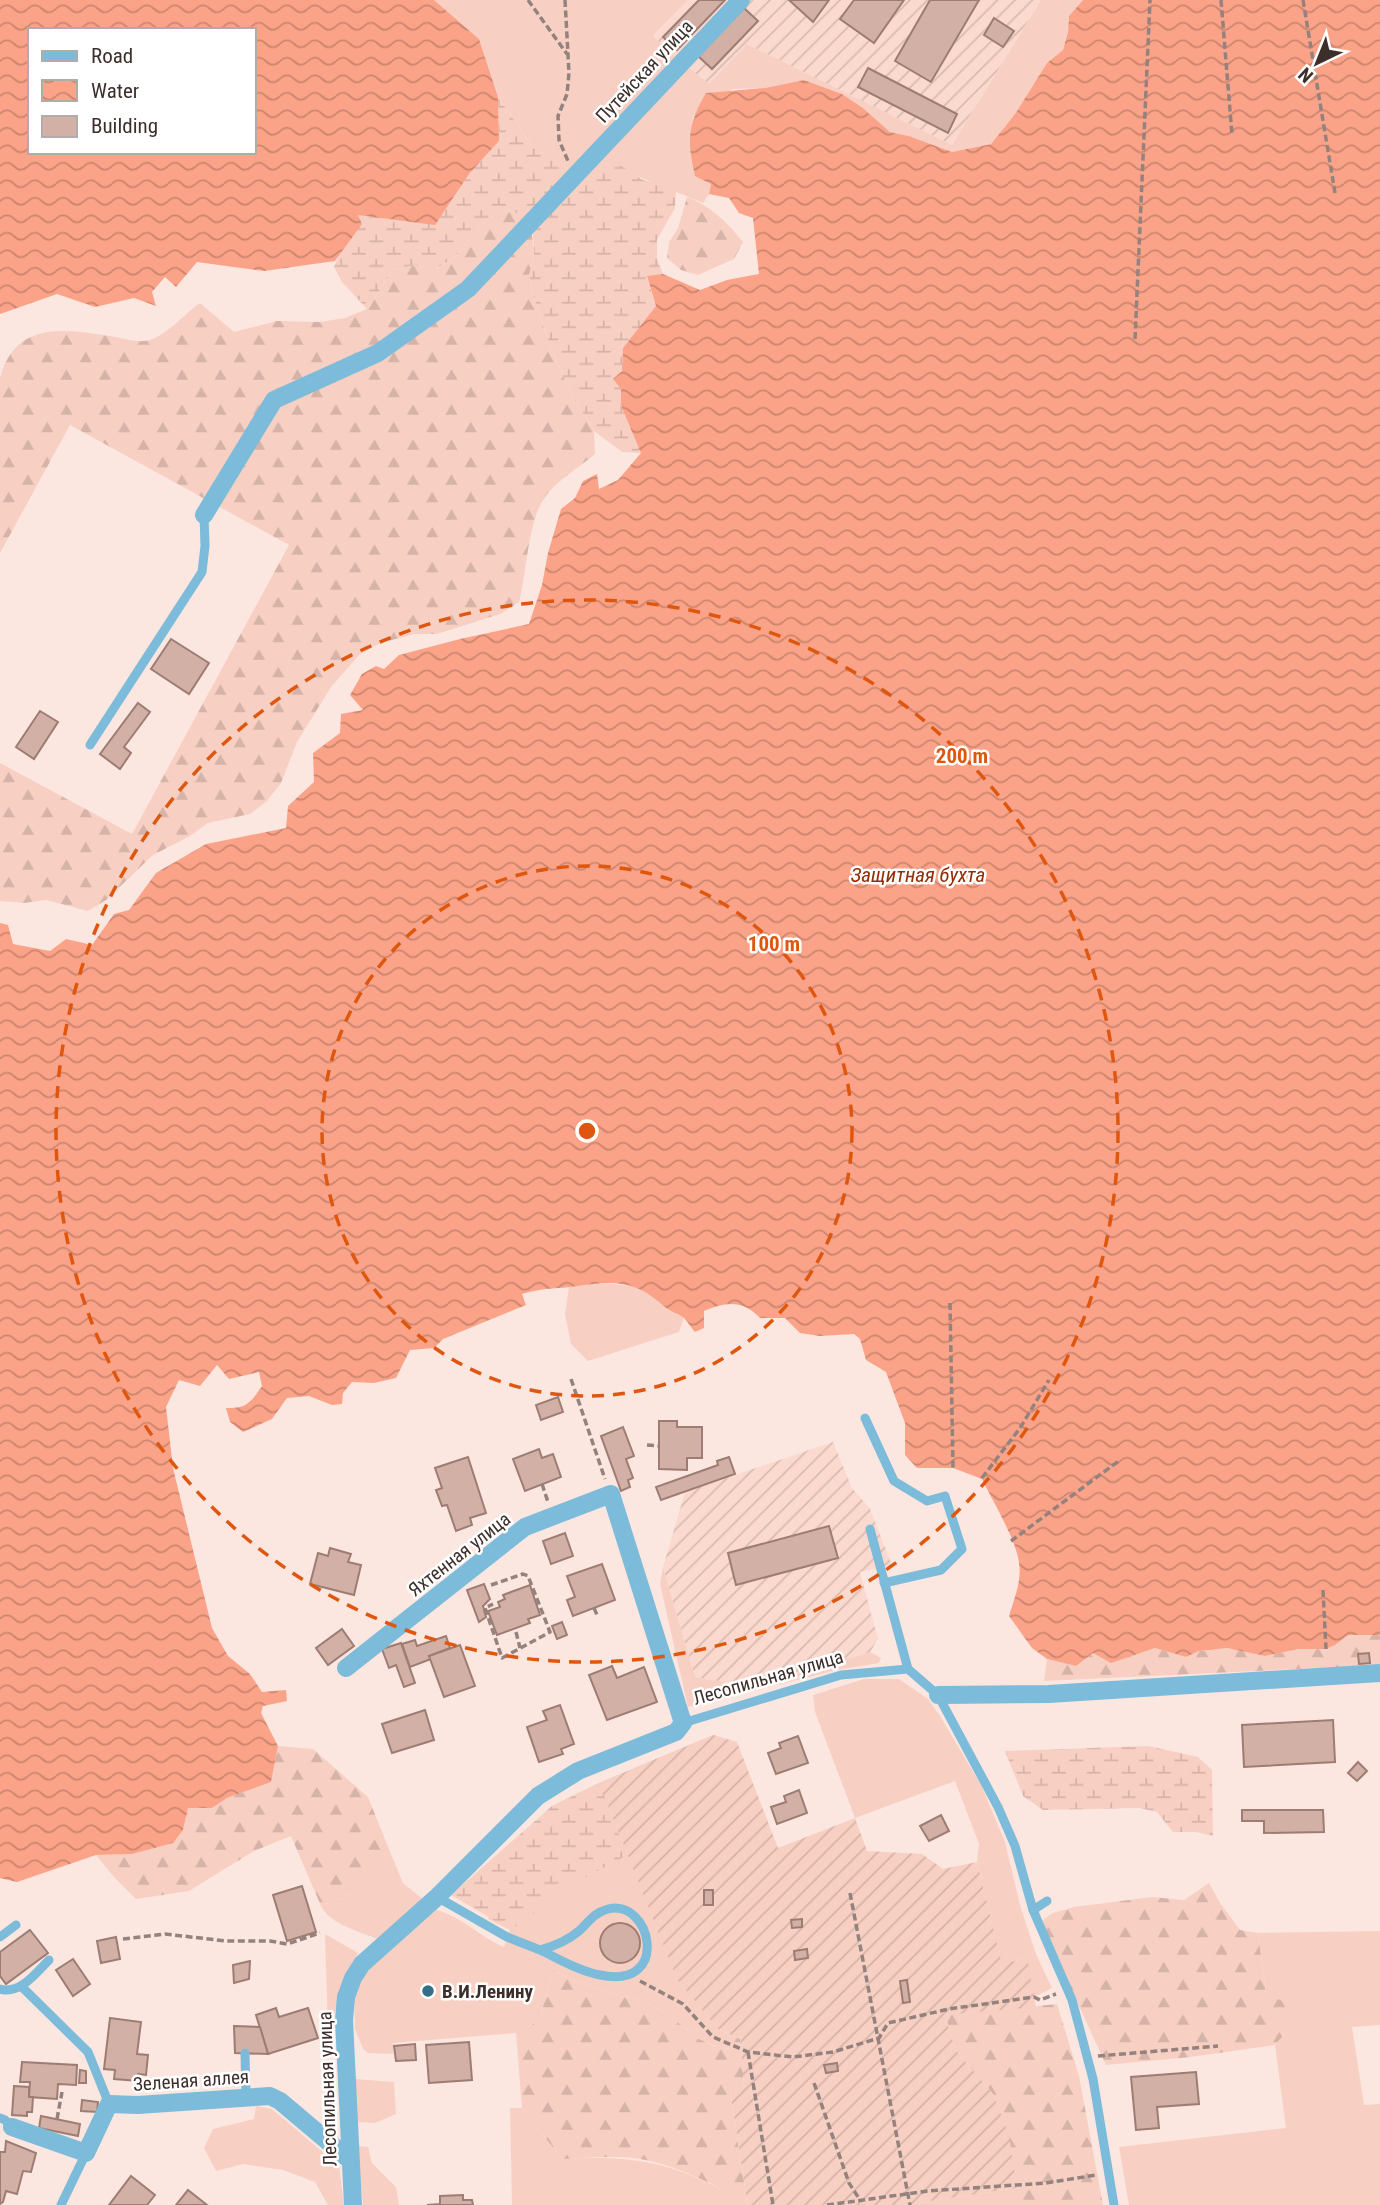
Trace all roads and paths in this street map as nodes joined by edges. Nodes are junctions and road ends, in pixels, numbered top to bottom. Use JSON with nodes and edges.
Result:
{"nodes":[{"id":1,"x":528,"y":0,"type":"edge"},
{"id":2,"x":565,"y":0,"type":"edge"},
{"id":3,"x":741,"y":0,"type":"edge"},
{"id":4,"x":1150,"y":0,"type":"edge"},
{"id":5,"x":1221,"y":0,"type":"edge"},
{"id":6,"x":1303,"y":0,"type":"edge"},
{"id":7,"x":568,"y":56,"type":"junction"},
{"id":8,"x":1232,"y":135,"type":"dead end"},
{"id":9,"x":579,"y":172,"type":"junction"},
{"id":10,"x":1335,"y":193,"type":"dead end"},
{"id":11,"x":1135,"y":339,"type":"dead end"},
{"id":12,"x":204,"y":515,"type":"joint"},
{"id":13,"x":90,"y":746,"type":"dead end"},
{"id":14,"x":950,"y":1303,"type":"dead end"},
{"id":15,"x":570,"y":1379,"type":"dead end"},
{"id":16,"x":1049,"y":1380,"type":"dead end"},
{"id":17,"x":864,"y":1418,"type":"dead end"},
{"id":18,"x":647,"y":1445,"type":"dead end"},
{"id":19,"x":659,"y":1446,"type":"dead end"},
{"id":20,"x":1120,"y":1460,"type":"dead end"},
{"id":21,"x":953,"y":1468,"type":"dead end"},
{"id":22,"x":982,"y":1478,"type":"dead end"},
{"id":23,"x":542,"y":1484,"type":"dead end"},
{"id":24,"x":611,"y":1494,"type":"junction"},
{"id":25,"x":550,"y":1508,"type":"dead end"},
{"id":26,"x":870,"y":1529,"type":"dead end"},
{"id":27,"x":1011,"y":1541,"type":"dead end"},
{"id":28,"x":884,"y":1583,"type":"junction"},
{"id":29,"x":491,"y":1585,"type":"dead end"},
{"id":30,"x":1323,"y":1590,"type":"dead end"},
{"id":31,"x":494,"y":1604,"type":"dead end"},
{"id":32,"x":594,"y":1608,"type":"dead end"},
{"id":33,"x":597,"y":1615,"type":"dead end"},
{"id":34,"x":516,"y":1632,"type":"dead end"},
{"id":35,"x":520,"y":1648,"type":"junction"},
{"id":36,"x":1325,"y":1649,"type":"dead end"},
{"id":37,"x":346,"y":1668,"type":"dead end"},
{"id":38,"x":908,"y":1669,"type":"junction"},
{"id":39,"x":1380,"y":1673,"type":"edge"},
{"id":40,"x":939,"y":1695,"type":"junction"},
{"id":41,"x":683,"y":1723,"type":"junction"},
{"id":42,"x":850,"y":1893,"type":"dead end"},
{"id":43,"x":437,"y":1898,"type":"junction"},
{"id":44,"x":1046,"y":1901,"type":"dead end"},
{"id":45,"x":1033,"y":1910,"type":"junction"},
{"id":46,"x":16,"y":1925,"type":"dead end"},
{"id":47,"x":320,"y":1933,"type":"dead end"},
{"id":48,"x":0,"y":1937,"type":"edge"},
{"id":49,"x":123,"y":1939,"type":"dead end"},
{"id":50,"x":540,"y":1950,"type":"junction"},
{"id":51,"x":49,"y":1960,"type":"dead end"},
{"id":52,"x":630,"y":1976,"type":"junction"},
{"id":53,"x":21,"y":1986,"type":"junction"},
{"id":54,"x":0,"y":1989,"type":"edge"},
{"id":55,"x":1068,"y":1990,"type":"junction"},
{"id":56,"x":879,"y":2038,"type":"junction"},
{"id":57,"x":1218,"y":2046,"type":"dead end"},
{"id":58,"x":748,"y":2052,"type":"junction"},
{"id":59,"x":245,"y":2053,"type":"dead end"},
{"id":60,"x":1087,"y":2057,"type":"junction"},
{"id":61,"x":814,"y":2083,"type":"dead end"},
{"id":62,"x":62,"y":2092,"type":"dead end"},
{"id":63,"x":246,"y":2097,"type":"junction"},
{"id":64,"x":109,"y":2104,"type":"junction"},
{"id":65,"x":57,"y":2119,"type":"dead end"},
{"id":66,"x":6,"y":2123,"type":"edge"},
{"id":67,"x":86,"y":2153,"type":"junction"},
{"id":68,"x":350,"y":2160,"type":"junction"},
{"id":69,"x":1108,"y":2173,"type":"junction"},
{"id":70,"x":908,"y":2194,"type":"junction"},
{"id":71,"x":860,"y":2200,"type":"junction"},
{"id":72,"x":61,"y":2205,"type":"edge"},
{"id":73,"x":353,"y":2205,"type":"edge"},
{"id":74,"x":773,"y":2205,"type":"edge"},
{"id":75,"x":827,"y":2205,"type":"edge"},
{"id":76,"x":910,"y":2205,"type":"edge"},
{"id":77,"x":1114,"y":2205,"type":"edge"}],
"edges":[{"from":1,"to":7,"type":"path"},
{"from":2,"to":7,"type":"path"},
{"from":3,"to":9,"type":"street","name":"Путейская улица"},
{"from":4,"to":11,"type":"path"},
{"from":5,"to":8,"type":"path"},
{"from":6,"to":10,"type":"path"},
{"from":7,"to":9,"type":"path"},
{"from":9,"to":12,"type":"street","name":"Путейская улица"},
{"from":12,"to":13,"type":"lane"},
{"from":14,"to":21,"type":"path"},
{"from":15,"to":24,"type":"path"},
{"from":16,"to":22,"type":"path"},
{"from":17,"to":28,"type":"lane"},
{"from":18,"to":19,"type":"path"},
{"from":20,"to":27,"type":"path"},
{"from":23,"to":25,"type":"path"},
{"from":24,"to":37,"type":"street","name":"Яхтенная улица"},
{"from":24,"to":41,"type":"street"},
{"from":26,"to":28,"type":"lane"},
{"from":28,"to":38,"type":"lane"},
{"from":29,"to":35,"type":"path"},
{"from":30,"to":36,"type":"path"},
{"from":31,"to":35,"type":"path"},
{"from":32,"to":33,"type":"path"},
{"from":34,"to":35,"type":"path"},
{"from":38,"to":40,"type":"lane"},
{"from":38,"to":41,"type":"lane","name":"Лесопильная улица"},
{"from":39,"to":40,"type":"street"},
{"from":40,"to":45,"type":"lane"},
{"from":41,"to":43,"type":"street","name":"Лесопильная улица"},
{"from":42,"to":56,"type":"path"},
{"from":43,"to":50,"type":"lane"},
{"from":43,"to":68,"type":"street","name":"Лесопильная улица"},
{"from":44,"to":45,"type":"lane"},
{"from":45,"to":55,"type":"lane"},
{"from":46,"to":48,"type":"lane"},
{"from":47,"to":49,"type":"path"},
{"from":50,"to":52,"type":"lane"},
{"from":50,"to":52,"type":"lane"},
{"from":51,"to":53,"type":"lane"},
{"from":52,"to":58,"type":"path"},
{"from":53,"to":54,"type":"lane"},
{"from":53,"to":64,"type":"lane"},
{"from":55,"to":56,"type":"path"},
{"from":55,"to":60,"type":"lane"},
{"from":56,"to":58,"type":"path"},
{"from":56,"to":70,"type":"path"},
{"from":57,"to":60,"type":"path"},
{"from":58,"to":74,"type":"path"},
{"from":59,"to":63,"type":"lane"},
{"from":60,"to":69,"type":"lane"},
{"from":61,"to":71,"type":"path"},
{"from":62,"to":65,"type":"path"},
{"from":63,"to":64,"type":"street","name":"Зеленая аллея"},
{"from":63,"to":68,"type":"street","name":"Зеленая аллея"},
{"from":64,"to":67,"type":"street","name":"Зеленая аллея"},
{"from":66,"to":67,"type":"street"},
{"from":67,"to":72,"type":"lane"},
{"from":68,"to":73,"type":"street","name":"Лесопильная улица"},
{"from":69,"to":70,"type":"path"},
{"from":69,"to":77,"type":"lane"},
{"from":70,"to":71,"type":"path"},
{"from":70,"to":76,"type":"path"},
{"from":71,"to":75,"type":"path"}]}
